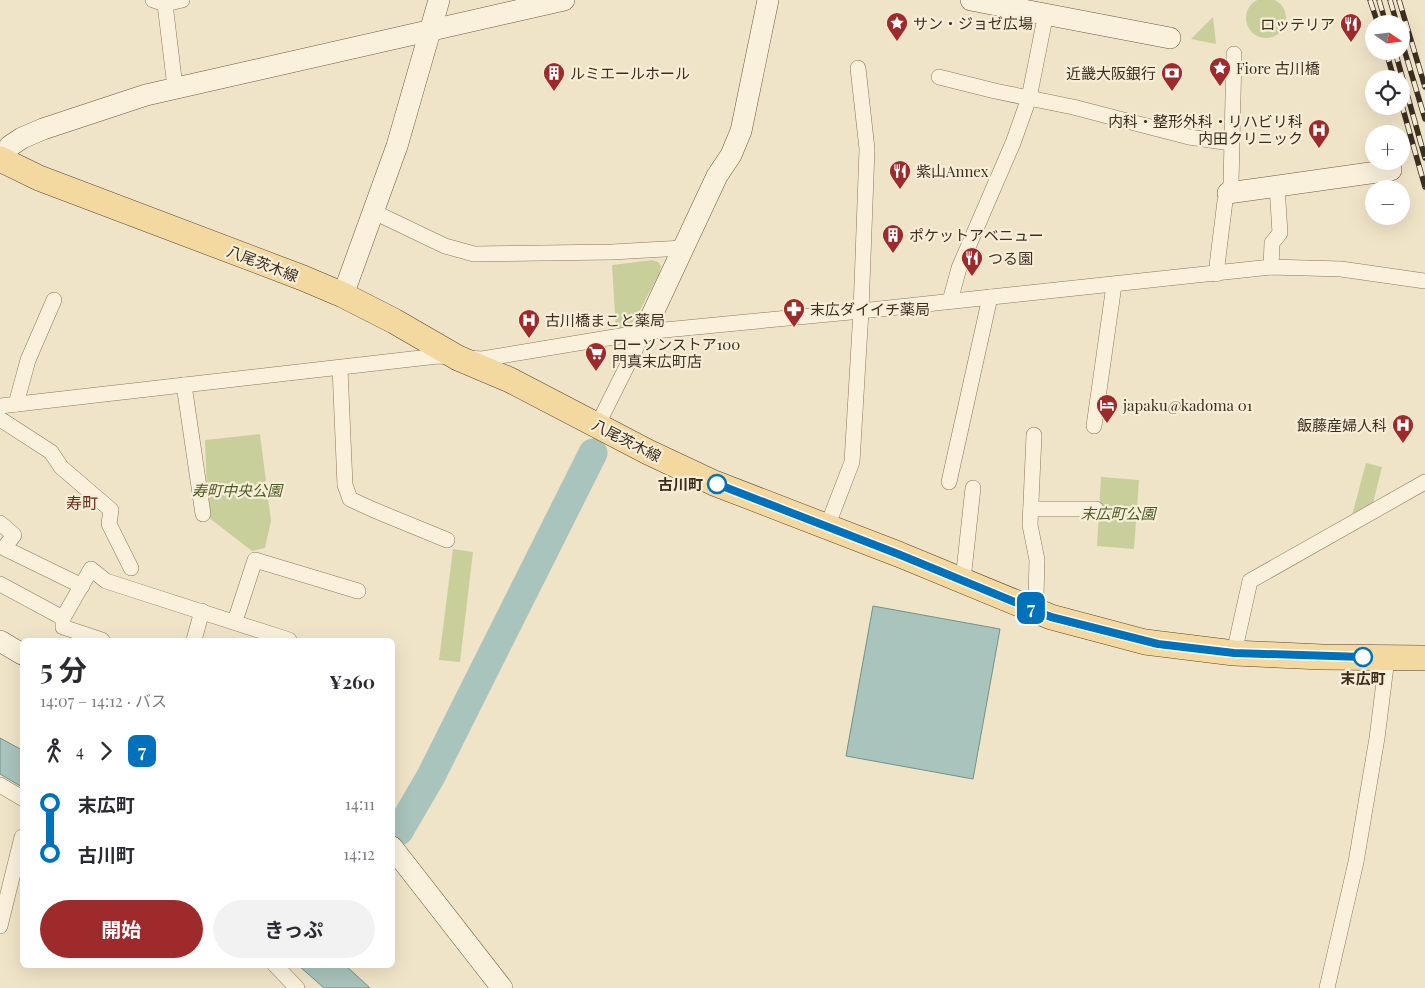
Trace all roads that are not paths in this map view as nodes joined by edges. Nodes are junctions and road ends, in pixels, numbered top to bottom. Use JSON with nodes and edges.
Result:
{"nodes":[{"id":1,"x":182,"y":0,"type":"edge"},
{"id":2,"x":439,"y":0,"type":"edge"},
{"id":3,"x":564,"y":0,"type":"edge"},
{"id":4,"x":768,"y":0,"type":"edge"},
{"id":5,"x":971,"y":0,"type":"edge"},
{"id":6,"x":159,"y":2,"type":"edge"},
{"id":7,"x":1046,"y":14,"type":"junction"},
{"id":8,"x":429,"y":31,"type":"junction"},
{"id":9,"x":1170,"y":38,"type":"dead end"},
{"id":10,"x":1234,"y":62,"type":"dead end"},
{"id":11,"x":858,"y":68,"type":"dead end"},
{"id":12,"x":939,"y":77,"type":"dead end"},
{"id":13,"x":175,"y":87,"type":"junction"},
{"id":14,"x":1029,"y":98,"type":"junction"},
{"id":15,"x":1232,"y":143,"type":"junction"},
{"id":16,"x":0,"y":159,"type":"edge"},
{"id":17,"x":1391,"y":170,"type":"dead end"},
{"id":18,"x":1277,"y":186,"type":"junction"},
{"id":19,"x":1228,"y":193,"type":"junction"},
{"id":20,"x":374,"y":212,"type":"junction"},
{"id":21,"x":683,"y":248,"type":"junction"},
{"id":22,"x":1271,"y":267,"type":"junction"},
{"id":23,"x":1216,"y":274,"type":"junction"},
{"id":24,"x":1425,"y":283,"type":"edge"},
{"id":25,"x":1114,"y":284,"type":"junction"},
{"id":26,"x":343,"y":296,"type":"junction"},
{"id":27,"x":990,"y":296,"type":"junction"},
{"id":28,"x":54,"y":300,"type":"dead end"},
{"id":29,"x":950,"y":302,"type":"junction"},
{"id":30,"x":861,"y":311,"type":"junction"},
{"id":31,"x":644,"y":332,"type":"junction"},
{"id":32,"x":458,"y":358,"type":"junction"},
{"id":33,"x":340,"y":368,"type":"junction"},
{"id":34,"x":184,"y":385,"type":"junction"},
{"id":35,"x":16,"y":404,"type":"junction"},
{"id":36,"x":0,"y":406,"type":"edge"},
{"id":37,"x":0,"y":419,"type":"edge"},
{"id":38,"x":597,"y":426,"type":"junction"},
{"id":39,"x":1094,"y":426,"type":"dead end"},
{"id":40,"x":1034,"y":434,"type":"dead end"},
{"id":41,"x":948,"y":482,"type":"dead end"},
{"id":42,"x":1425,"y":482,"type":"edge"},
{"id":43,"x":973,"y":488,"type":"dead end"},
{"id":44,"x":1031,"y":508,"type":"junction"},
{"id":45,"x":1096,"y":509,"type":"dead end"},
{"id":46,"x":203,"y":514,"type":"dead end"},
{"id":47,"x":0,"y":523,"type":"edge"},
{"id":48,"x":827,"y":527,"type":"junction"},
{"id":49,"x":447,"y":540,"type":"dead end"},
{"id":50,"x":131,"y":568,"type":"dead end"},
{"id":51,"x":963,"y":580,"type":"junction"},
{"id":52,"x":0,"y":584,"type":"edge"},
{"id":53,"x":82,"y":586,"type":"junction"},
{"id":54,"x":358,"y":591,"type":"dead end"},
{"id":55,"x":1032,"y":608,"type":"junction"},
{"id":56,"x":202,"y":611,"type":"junction"},
{"id":57,"x":64,"y":618,"type":"junction"},
{"id":58,"x":235,"y":621,"type":"junction"},
{"id":59,"x":96,"y":638,"type":"edge"},
{"id":60,"x":195,"y":638,"type":"edge"},
{"id":61,"x":284,"y":638,"type":"edge"},
{"id":62,"x":0,"y":641,"type":"edge"},
{"id":63,"x":20,"y":653,"type":"edge"},
{"id":64,"x":1234,"y":653,"type":"junction"},
{"id":65,"x":1387,"y":658,"type":"junction"},
{"id":66,"x":1425,"y":658,"type":"edge"},
{"id":67,"x":0,"y":785,"type":"edge"},
{"id":68,"x":20,"y":797,"type":"edge"},
{"id":69,"x":20,"y":845,"type":"edge"},
{"id":70,"x":395,"y":851,"type":"edge"},
{"id":71,"x":0,"y":926,"type":"edge"},
{"id":72,"x":278,"y":968,"type":"edge"},
{"id":73,"x":297,"y":988,"type":"edge"},
{"id":74,"x":502,"y":988,"type":"edge"},
{"id":75,"x":1327,"y":988,"type":"edge"}],
"edges":[{"from":1,"to":6,"type":"street"},
{"from":2,"to":8,"type":"street"},
{"from":3,"to":8,"type":"street"},
{"from":4,"to":21,"type":"street"},
{"from":5,"to":7,"type":"street"},
{"from":6,"to":13,"type":"street"},
{"from":7,"to":9,"type":"street"},
{"from":7,"to":14,"type":"street"},
{"from":8,"to":13,"type":"street"},
{"from":8,"to":20,"type":"street"},
{"from":10,"to":15,"type":"street"},
{"from":11,"to":30,"type":"street"},
{"from":12,"to":14,"type":"street"},
{"from":13,"to":16,"type":"street"},
{"from":14,"to":15,"type":"street"},
{"from":14,"to":29,"type":"street"},
{"from":15,"to":19,"type":"street"},
{"from":16,"to":26,"type":"main road","name":"八尾茨木線"},
{"from":17,"to":18,"type":"street"},
{"from":18,"to":19,"type":"street"},
{"from":18,"to":22,"type":"street"},
{"from":19,"to":23,"type":"street"},
{"from":20,"to":21,"type":"street"},
{"from":20,"to":26,"type":"street"},
{"from":21,"to":31,"type":"street"},
{"from":22,"to":23,"type":"street"},
{"from":22,"to":24,"type":"street"},
{"from":23,"to":25,"type":"street"},
{"from":25,"to":27,"type":"street"},
{"from":25,"to":39,"type":"street"},
{"from":26,"to":32,"type":"main road","name":"八尾茨木線"},
{"from":27,"to":29,"type":"street"},
{"from":27,"to":41,"type":"street"},
{"from":28,"to":35,"type":"street"},
{"from":29,"to":30,"type":"street"},
{"from":30,"to":31,"type":"street"},
{"from":30,"to":48,"type":"street"},
{"from":31,"to":32,"type":"street"},
{"from":31,"to":38,"type":"street"},
{"from":32,"to":33,"type":"street"},
{"from":32,"to":38,"type":"main road","name":"八尾茨木線"},
{"from":33,"to":34,"type":"street"},
{"from":33,"to":49,"type":"street"},
{"from":34,"to":35,"type":"street"},
{"from":34,"to":46,"type":"street"},
{"from":35,"to":36,"type":"street"},
{"from":37,"to":50,"type":"street"},
{"from":38,"to":48,"type":"main road","name":"八尾茨木線"},
{"from":40,"to":44,"type":"street"},
{"from":42,"to":64,"type":"street"},
{"from":43,"to":51,"type":"street"},
{"from":44,"to":45,"type":"street"},
{"from":44,"to":55,"type":"street"},
{"from":47,"to":53,"type":"street"},
{"from":48,"to":51,"type":"main road","name":"八尾茨木線"},
{"from":51,"to":55,"type":"main road","name":"八尾茨木線"},
{"from":52,"to":57,"type":"street"},
{"from":53,"to":56,"type":"street"},
{"from":53,"to":57,"type":"street"},
{"from":54,"to":58,"type":"street"},
{"from":55,"to":64,"type":"main road","name":"八尾茨木線"},
{"from":56,"to":58,"type":"street"},
{"from":56,"to":60,"type":"street"},
{"from":57,"to":59,"type":"street"},
{"from":58,"to":61,"type":"street"},
{"from":62,"to":63,"type":"street"},
{"from":64,"to":65,"type":"main road","name":"八尾茨木線"},
{"from":65,"to":66,"type":"main road","name":"八尾茨木線"},
{"from":65,"to":75,"type":"street"},
{"from":67,"to":68,"type":"street"},
{"from":69,"to":71,"type":"street"},
{"from":70,"to":74,"type":"street"},
{"from":72,"to":73,"type":"street"}]}
